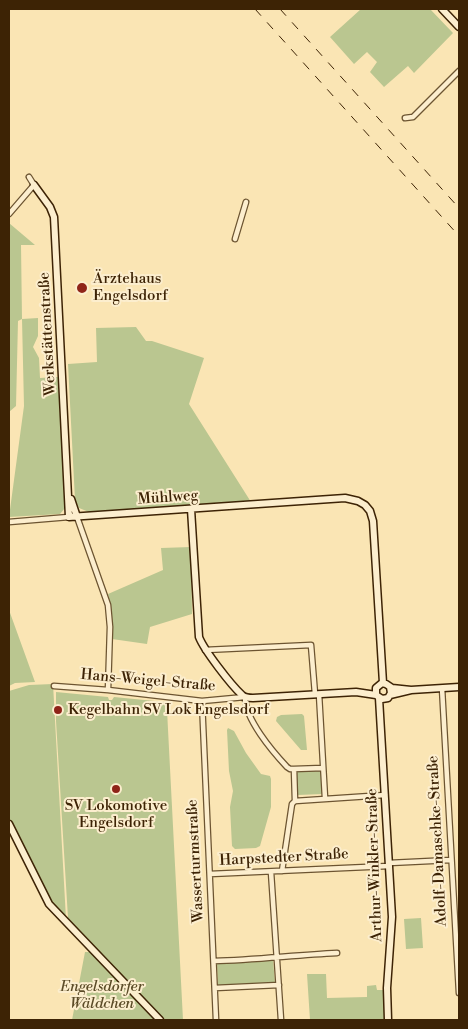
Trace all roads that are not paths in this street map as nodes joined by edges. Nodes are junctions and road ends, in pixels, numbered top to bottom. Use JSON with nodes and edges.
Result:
{"nodes":[{"id":1,"x":442,"y":9,"type":"edge"},
{"id":2,"x":459,"y":27,"type":"edge"},
{"id":3,"x":459,"y":71,"type":"edge"},
{"id":4,"x":405,"y":118,"type":"dead end"},
{"id":5,"x":29,"y":177,"type":"dead end"},
{"id":6,"x":34,"y":185,"type":"junction"},
{"id":7,"x":246,"y":202,"type":"dead end"},
{"id":8,"x":9,"y":214,"type":"edge"},
{"id":9,"x":235,"y":239,"type":"dead end"},
{"id":10,"x":68,"y":488,"type":"junction"},
{"id":11,"x":191,"y":509,"type":"junction"},
{"id":12,"x":77,"y":516,"type":"junction"},
{"id":13,"x":69,"y":517,"type":"junction"},
{"id":14,"x":9,"y":522,"type":"edge"},
{"id":15,"x":205,"y":650,"type":"junction"},
{"id":16,"x":383,"y":683,"type":"junction"},
{"id":17,"x":54,"y":686,"type":"dead end"},
{"id":18,"x":376,"y":687,"type":"junction"},
{"id":19,"x":390,"y":687,"type":"junction"},
{"id":20,"x":459,"y":687,"type":"edge"},
{"id":21,"x":442,"y":688,"type":"junction"},
{"id":22,"x":108,"y":690,"type":"junction"},
{"id":23,"x":411,"y":690,"type":"junction"},
{"id":24,"x":360,"y":692,"type":"junction"},
{"id":25,"x":317,"y":694,"type":"junction"},
{"id":26,"x":245,"y":697,"type":"junction"},
{"id":27,"x":383,"y":697,"type":"junction"},
{"id":28,"x":202,"y":701,"type":"junction"},
{"id":29,"x":323,"y":768,"type":"junction"},
{"id":30,"x":294,"y":769,"type":"junction"},
{"id":31,"x":385,"y":795,"type":"junction"},
{"id":32,"x":326,"y":798,"type":"junction"},
{"id":33,"x":295,"y":801,"type":"junction"},
{"id":34,"x":9,"y":824,"type":"edge"},
{"id":35,"x":451,"y":860,"type":"junction"},
{"id":36,"x":389,"y":865,"type":"junction"},
{"id":37,"x":282,"y":871,"type":"junction"},
{"id":38,"x":271,"y":872,"type":"junction"},
{"id":39,"x":210,"y":874,"type":"junction"},
{"id":40,"x":337,"y":953,"type":"dead end"},
{"id":41,"x":276,"y":957,"type":"junction"},
{"id":42,"x":214,"y":962,"type":"junction"},
{"id":43,"x":387,"y":979,"type":"junction"},
{"id":44,"x":279,"y":985,"type":"junction"},
{"id":45,"x":215,"y":988,"type":"junction"},
{"id":46,"x":459,"y":993,"type":"edge"},
{"id":47,"x":160,"y":1020,"type":"edge"},
{"id":48,"x":216,"y":1020,"type":"edge"},
{"id":49,"x":280,"y":1020,"type":"edge"},
{"id":50,"x":388,"y":1020,"type":"edge"},
{"id":51,"x":392,"y":1020,"type":"edge"}],
"edges":[{"from":1,"to":2,"type":"street"},
{"from":3,"to":4,"type":"street"},
{"from":5,"to":6,"type":"street"},
{"from":6,"to":8,"type":"street"},
{"from":6,"to":10,"type":"street","name":"Werkstättenstraße"},
{"from":7,"to":9,"type":"street"},
{"from":10,"to":12,"type":"street","name":"Werkstättenstraße"},
{"from":10,"to":13,"type":"street","name":"Werkstättenstraße"},
{"from":11,"to":12,"type":"street","name":"Mühlweg"},
{"from":11,"to":15,"type":"street"},
{"from":11,"to":16,"type":"street","name":"Mühlweg"},
{"from":12,"to":13,"type":"street","name":"Mühlweg"},
{"from":12,"to":22,"type":"street","name":"Werkstättenstraße"},
{"from":13,"to":14,"type":"street","name":"Mühlweg"},
{"from":15,"to":25,"type":"street"},
{"from":15,"to":26,"type":"street"},
{"from":16,"to":18,"type":"street","name":"Hans-Weigel-Straße"},
{"from":16,"to":19,"type":"street"},
{"from":17,"to":22,"type":"street","name":"Hans-Weigel-Straße"},
{"from":18,"to":24,"type":"street","name":"Hans-Weigel-Straße"},
{"from":18,"to":27,"type":"street"},
{"from":19,"to":23,"type":"street","name":"Hans-Weigel-Straße"},
{"from":19,"to":27,"type":"street"},
{"from":20,"to":21,"type":"street","name":"Hans-Weigel-Straße"},
{"from":21,"to":23,"type":"street","name":"Hans-Weigel-Straße"},
{"from":21,"to":35,"type":"street","name":"Adolf-Damaschke-Straße"},
{"from":22,"to":28,"type":"street","name":"Hans-Weigel-Straße"},
{"from":23,"to":27,"type":"street","name":"Hans-Weigel-Straße"},
{"from":24,"to":25,"type":"street","name":"Hans-Weigel-Straße"},
{"from":24,"to":27,"type":"street","name":"Hans-Weigel-Straße"},
{"from":25,"to":26,"type":"street","name":"Hans-Weigel-Straße"},
{"from":25,"to":29,"type":"street"},
{"from":26,"to":28,"type":"street","name":"Hans-Weigel-Straße"},
{"from":26,"to":30,"type":"street"},
{"from":27,"to":31,"type":"street","name":"Arthur-Winkler-Straße"},
{"from":28,"to":39,"type":"street","name":"Wasserturmstraße"},
{"from":29,"to":30,"type":"street"},
{"from":29,"to":32,"type":"street"},
{"from":30,"to":33,"type":"street"},
{"from":31,"to":32,"type":"street"},
{"from":31,"to":36,"type":"street","name":"Arthur-Winkler-Straße"},
{"from":32,"to":33,"type":"street"},
{"from":33,"to":37,"type":"street"},
{"from":34,"to":47,"type":"street"},
{"from":35,"to":36,"type":"street","name":"Harpstedter Straße"},
{"from":35,"to":46,"type":"street","name":"Adolf-Damaschke-Straße"},
{"from":36,"to":37,"type":"street","name":"Harpstedter Straße"},
{"from":36,"to":43,"type":"street","name":"Arthur-Winkler-Straße"},
{"from":37,"to":38,"type":"street","name":"Harpstedter Straße"},
{"from":38,"to":39,"type":"street","name":"Harpstedter Straße"},
{"from":38,"to":41,"type":"street"},
{"from":39,"to":42,"type":"street","name":"Wasserturmstraße"},
{"from":40,"to":41,"type":"street"},
{"from":41,"to":42,"type":"street"},
{"from":41,"to":44,"type":"street"},
{"from":42,"to":45,"type":"street","name":"Wasserturmstraße"},
{"from":43,"to":50,"type":"street","name":"Arthur-Winkler-Straße"},
{"from":43,"to":51,"type":"street","name":"Arthur-Winkler-Straße"},
{"from":44,"to":45,"type":"street"},
{"from":44,"to":49,"type":"street"},
{"from":45,"to":48,"type":"street","name":"Wasserturmstraße"}]}
